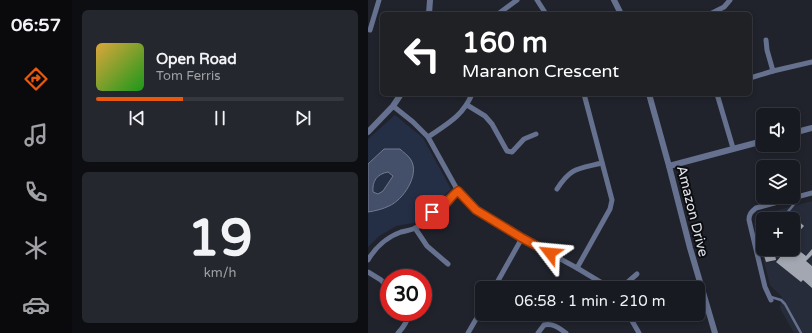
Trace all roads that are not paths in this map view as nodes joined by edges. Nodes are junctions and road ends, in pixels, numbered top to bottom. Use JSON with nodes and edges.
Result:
{"nodes":[{"id":1,"x":379,"y":0,"type":"edge"},
{"id":2,"x":430,"y":0,"type":"edge"},
{"id":3,"x":517,"y":0,"type":"edge"},
{"id":4,"x":537,"y":0,"type":"edge"},
{"id":5,"x":614,"y":0,"type":"edge"},
{"id":6,"x":730,"y":0,"type":"edge"},
{"id":7,"x":429,"y":12,"type":"edge"},
{"id":8,"x":501,"y":12,"type":"edge"},
{"id":9,"x":545,"y":12,"type":"edge"},
{"id":10,"x":620,"y":12,"type":"edge"},
{"id":11,"x":714,"y":12,"type":"edge"},
{"id":12,"x":370,"y":30,"type":"dead end"},
{"id":13,"x":766,"y":40,"type":"dead end"},
{"id":14,"x":812,"y":62,"type":"edge"},
{"id":15,"x":773,"y":71,"type":"junction"},
{"id":16,"x":752,"y":77,"type":"edge"},
{"id":17,"x":400,"y":96,"type":"edge"},
{"id":18,"x":471,"y":96,"type":"edge"},
{"id":19,"x":585,"y":96,"type":"edge"},
{"id":20,"x":650,"y":96,"type":"edge"},
{"id":21,"x":718,"y":96,"type":"edge"},
{"id":22,"x":468,"y":105,"type":"junction"},
{"id":23,"x":393,"y":106,"type":"junction"},
{"id":24,"x":812,"y":128,"type":"edge"},
{"id":25,"x":800,"y":131,"type":"edge"},
{"id":26,"x":368,"y":132,"type":"edge"},
{"id":27,"x":536,"y":134,"type":"dead end"},
{"id":28,"x":428,"y":137,"type":"junction"},
{"id":29,"x":756,"y":143,"type":"edge"},
{"id":30,"x":733,"y":148,"type":"junction"},
{"id":31,"x":602,"y":163,"type":"junction"},
{"id":32,"x":670,"y":166,"type":"junction"},
{"id":33,"x":557,"y":189,"type":"dead end"},
{"id":34,"x":458,"y":191,"type":"junction"},
{"id":35,"x":812,"y":193,"type":"edge"},
{"id":36,"x":800,"y":197,"type":"edge"},
{"id":37,"x":772,"y":204,"type":"edge"},
{"id":38,"x":794,"y":204,"type":"edge"},
{"id":39,"x":788,"y":212,"type":"edge"},
{"id":40,"x":416,"y":228,"type":"junction"},
{"id":41,"x":522,"y":238,"type":"junction"},
{"id":42,"x":368,"y":260,"type":"edge"},
{"id":43,"x":448,"y":264,"type":"dead end"},
{"id":44,"x":577,"y":268,"type":"junction"},
{"id":45,"x":368,"y":272,"type":"edge"},
{"id":46,"x":637,"y":274,"type":"dead end"},
{"id":47,"x":380,"y":279,"type":"edge"},
{"id":48,"x":498,"y":281,"type":"edge"},
{"id":49,"x":599,"y":281,"type":"edge"},
{"id":50,"x":629,"y":281,"type":"edge"},
{"id":51,"x":770,"y":298,"type":"joint"},
{"id":52,"x":475,"y":320,"type":"edge"},
{"id":53,"x":407,"y":321,"type":"edge"},
{"id":54,"x":632,"y":321,"type":"edge"},
{"id":55,"x":398,"y":333,"type":"edge"},
{"id":56,"x":468,"y":333,"type":"edge"},
{"id":57,"x":538,"y":333,"type":"edge"},
{"id":58,"x":566,"y":333,"type":"edge"},
{"id":59,"x":639,"y":333,"type":"edge"},
{"id":60,"x":715,"y":333,"type":"edge"},
{"id":61,"x":801,"y":333,"type":"edge"}],
"edges":[{"from":1,"to":12,"type":"street"},
{"from":2,"to":7,"type":"street"},
{"from":3,"to":8,"type":"street"},
{"from":4,"to":9,"type":"street"},
{"from":5,"to":10,"type":"street"},
{"from":6,"to":11,"type":"street"},
{"from":13,"to":15,"type":"street"},
{"from":14,"to":15,"type":"street"},
{"from":15,"to":16,"type":"street"},
{"from":17,"to":23,"type":"street"},
{"from":18,"to":22,"type":"street"},
{"from":19,"to":31,"type":"street"},
{"from":20,"to":32,"type":"street","name":"Amazon Drive"},
{"from":21,"to":30,"type":"street"},
{"from":22,"to":27,"type":"street"},
{"from":22,"to":28,"type":"street"},
{"from":23,"to":26,"type":"street"},
{"from":23,"to":28,"type":"street"},
{"from":24,"to":25,"type":"street"},
{"from":28,"to":34,"type":"street"},
{"from":29,"to":30,"type":"street"},
{"from":30,"to":32,"type":"street"},
{"from":31,"to":33,"type":"street"},
{"from":31,"to":44,"type":"street"},
{"from":32,"to":60,"type":"street","name":"Amazon Drive"},
{"from":34,"to":40,"type":"street"},
{"from":34,"to":41,"type":"street"},
{"from":35,"to":36,"type":"street"},
{"from":37,"to":51,"type":"street"},
{"from":38,"to":39,"type":"lane"},
{"from":40,"to":42,"type":"street"},
{"from":40,"to":43,"type":"street"},
{"from":41,"to":44,"type":"street"},
{"from":41,"to":48,"type":"street"},
{"from":44,"to":49,"type":"street"},
{"from":45,"to":47,"type":"street"},
{"from":46,"to":50,"type":"street"},
{"from":51,"to":61,"type":"lane"},
{"from":52,"to":56,"type":"street"},
{"from":53,"to":55,"type":"street"},
{"from":54,"to":59,"type":"street"},
{"from":57,"to":58,"type":"street"}]}
